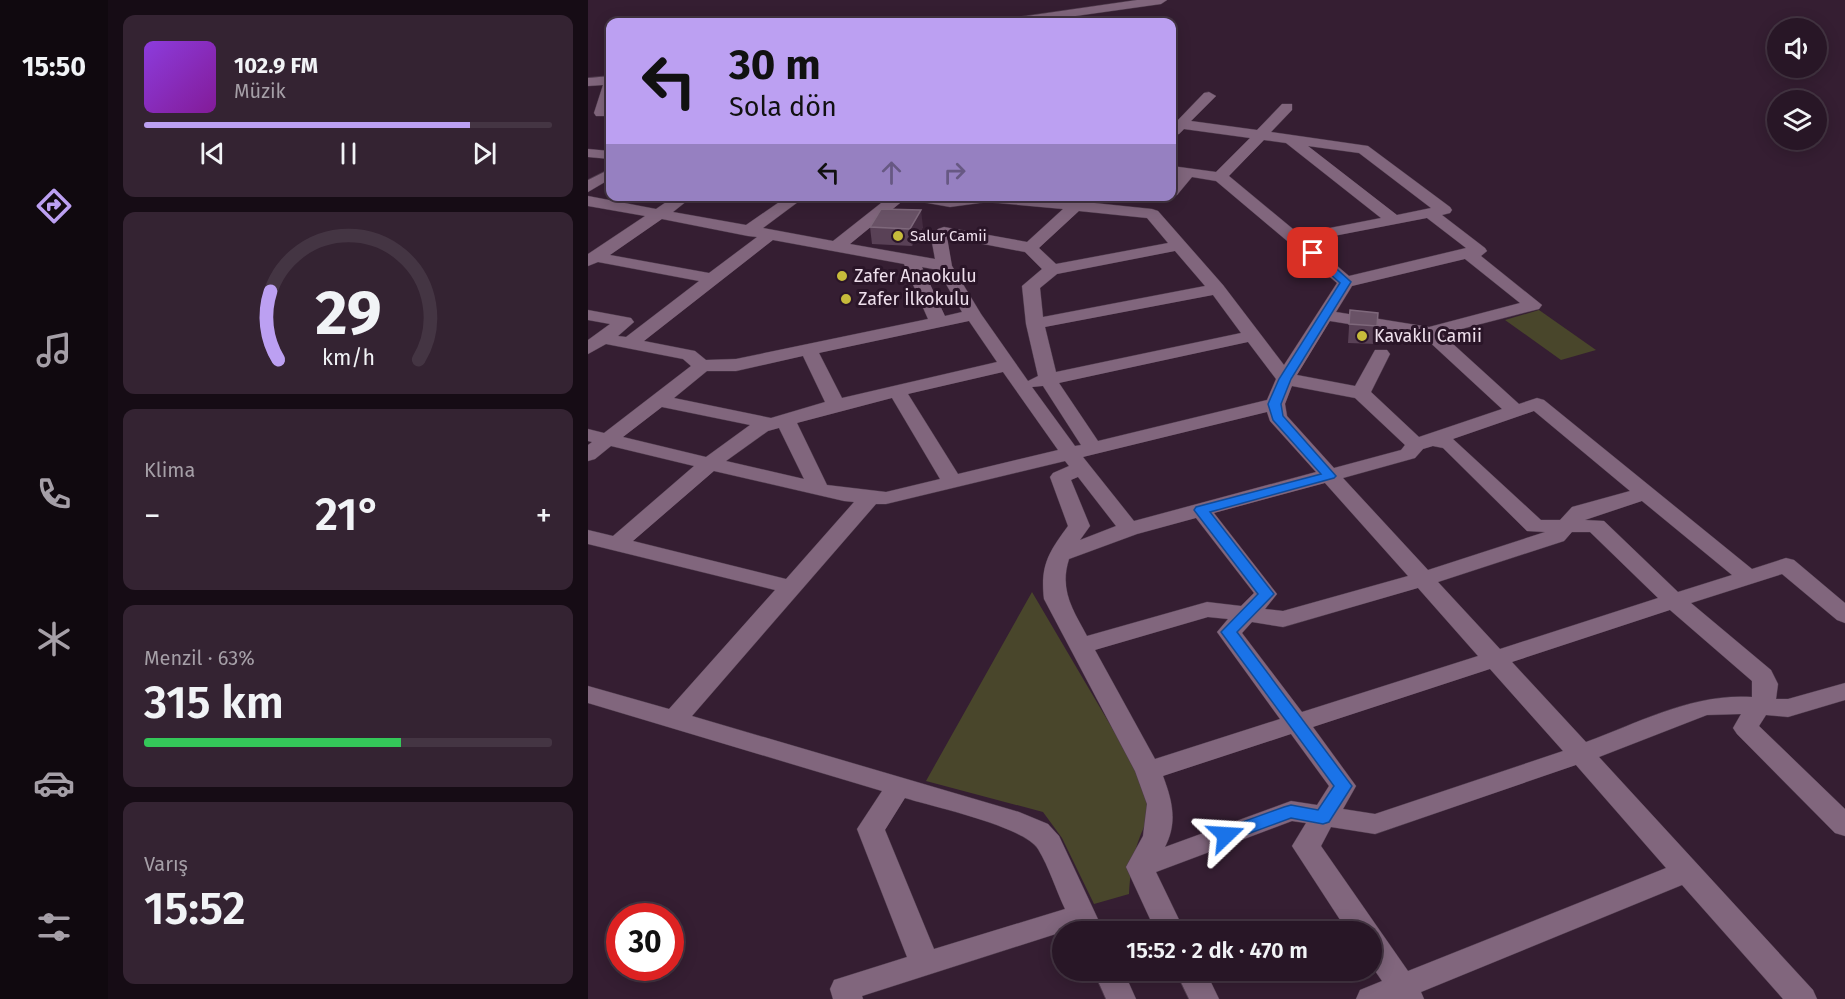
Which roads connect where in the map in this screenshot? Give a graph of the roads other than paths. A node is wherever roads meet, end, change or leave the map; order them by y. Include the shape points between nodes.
1 (1161, 0) edge
2 (1039, 18) edge
3 (588, 82) edge
4 (606, 82) edge
5 (606, 94) edge
6 (1209, 96) dead end
7 (1287, 107) dead end
8 (600, 113) edge
9 (1176, 125) edge
10 (1176, 127) edge
11 (1262, 135) junction
12 (1289, 139) junction
13 (588, 153) edge
14 (606, 155) edge
15 (1180, 171) edge
16 (606, 176) edge
17 (1220, 177) junction
18 (588, 187) edge
19 (588, 201) edge
20 (679, 201) edge
21 (792, 201) edge
22 (894, 201) edge
23 (970, 201) edge
24 (1058, 201) edge
25 (1163, 201) edge
26 (1077, 205) junction
27 (1430, 213) junction
28 (1152, 214) junction
29 (659, 215) junction
30 (1394, 220) junction
31 (748, 231) junction
32 (770, 234) junction
33 (941, 235) junction
34 (1296, 239) junction
35 (838, 245) junction
36 (1181, 245) junction
37 (1030, 248) junction
38 (1467, 253) junction
39 (592, 259) edge
40 (911, 260) junction
41 (944, 266) junction
42 (1052, 270) junction
43 (713, 279) junction
44 (1346, 282) junction
45 (1217, 289) junction
46 (588, 315) edge
47 (973, 315) junction
48 (1324, 315) junction
49 (939, 323) junction
50 (1035, 324) junction
51 (1430, 332) junction
52 (1252, 336) junction
53 (595, 344) edge
54 (629, 344) junction
55 (809, 351) junction
56 (1381, 354) dead end
57 (1008, 365) junction
58 (702, 366) junction
59 (1285, 379) junction
60 (1048, 380) junction
61 (1022, 386) junction
62 (897, 391) junction
63 (1361, 393) junction
64 (658, 400) junction
65 (1275, 404) junction
66 (836, 405) junction
67 (1515, 411) junction
68 (778, 422) junction
69 (588, 435) edge
70 (608, 439) junction
71 (1424, 442) junction
72 (588, 455) edge
73 (1081, 457) junction
74 (710, 463) junction
75 (1330, 476) junction
76 (953, 483) junction
77 (818, 488) junction
78 (1645, 492) junction
79 (870, 497) junction
80 (1201, 510) junction
81 (1568, 525) junction
82 (1129, 530) junction
83 (588, 537) edge
84 (617, 544) junction
85 (1057, 556) junction
86 (1748, 577) junction
87 (1423, 579) junction
88 (791, 587) junction
89 (1674, 601) junction
90 (1246, 614) junction
91 (1845, 615) edge
92 (1081, 646) junction
93 (1495, 659) junction
94 (1845, 691) edge
95 (588, 694) edge
96 (1758, 706) junction
97 (674, 720) junction
98 (1297, 723) junction
99 (1581, 754) junction
100 (1148, 771) junction
101 (898, 786) junction
102 (1323, 817) junction
103 (1845, 826) edge
104 (1140, 867) junction
105 (1687, 872) junction
106 (1085, 921) edge
107 (1166, 921) edge
108 (1357, 921) edge
109 (1052, 932) edge
110 (1382, 957) edge
111 (926, 964) junction
112 (1113, 981) edge
113 (1195, 981) edge
114 (1406, 993) edge
115 (848, 999) edge
116 (1121, 999) edge
117 (1204, 999) edge
118 (1371, 999) edge
119 (1802, 999) edge

1 - 2 street
3 - 4 street
5 - 8 street
6 - 9 street
7 - 11 street
10 - 11 street
11 - 12 street
11 - 17 street
12 - 27 street via 1363,148 1443,210
12 - 30 street
13 - 14 street
15 - 17 street
16 - 18 street
17 - 34 street
19 - 29 street
20 - 29 street
21 - 31 street
22 - 35 street
23 - 33 street via 972,206
24 - 26 street
25 - 28 street
26 - 28 street
26 - 37 street
27 - 30 street
27 - 38 street via 1479,251
28 - 36 street
29 - 31 street
29 - 39 street
30 - 34 street
31 - 32 street
32 - 35 street
32 - 43 street
33 - 37 street
33 - 40 street
33 - 41 street
34 - 44 street
35 - 40 street
36 - 42 street
36 - 45 street
37 - 42 street
38 - 44 street
38 - 51 street via 1533,305
39 - 43 street
40 - 41 street
40 - 49 street
41 - 47 street
42 - 50 street via 1031,286
43 - 54 street
44 - 48 street
45 - 50 street
45 - 52 street
46 - 53 street via 625,322
47 - 49 street
47 - 57 street
48 - 51 street
48 - 59 street
49 - 55 street
50 - 60 street
51 - 67 street
52 - 59 street
52 - 60 street
53 - 54 street
54 - 58 street via 689,355
55 - 58 street via 736,365
55 - 66 street
56 - 63 street
57 - 61 street
57 - 62 street
58 - 64 street
59 - 63 street
59 - 65 street
60 - 61 street
60 - 73 street
61 - 73 street
62 - 66 street
62 - 76 street
63 - 71 street
64 - 68 street
64 - 70 street
65 - 73 street
65 - 75 street via 1277,417
66 - 68 street
67 - 71 street
67 - 78 street via 1537,404
68 - 74 street via 743,438
68 - 77 street
69 - 70 street
70 - 72 street
70 - 74 street
71 - 75 street via 1408,454
71 - 81 street via 1450,444 1535,526
73 - 76 street
73 - 82 street
73 - 85 street via 1060,477 1079,526
74 - 77 street
74 - 84 street
75 - 80 street
75 - 87 street
76 - 79 street via 886,498
77 - 79 street
78 - 81 street via 1580,512
78 - 86 street
79 - 88 street
80 - 82 street
80 - 90 street via 1266,594
81 - 87 street via 1556,536
81 - 89 street via 1596,526
82 - 85 street
83 - 84 street
84 - 88 street
85 - 92 street via 1052,579 1055,599
86 - 89 street
86 - 91 street via 1786,565
87 - 90 street via 1283,619
87 - 93 street
88 - 97 street
89 - 93 street
89 - 96 street via 1762,676 1769,687
90 - 92 street via 1207,609
90 - 98 street via 1229,632
92 - 100 street
93 - 98 street
93 - 99 street
94 - 96 street via 1788,708
95 - 97 street
96 - 99 street via 1704,707
96 - 103 street via 1746,728
97 - 101 street
98 - 100 street
98 - 102 street via 1343,786
99 - 102 street via 1376,824
99 - 105 street
100 - 104 street via 1160,804 1157,836
101 - 106 street via 1038,831 1050,843
101 - 111 street via 871,829
102 - 104 street via 1291,812
102 - 108 street via 1306,846
104 - 107 street
105 - 114 street
105 - 119 street
109 - 111 street
110 - 114 street
111 - 115 street via 845,988
112 - 116 street
113 - 117 street
114 - 118 street

